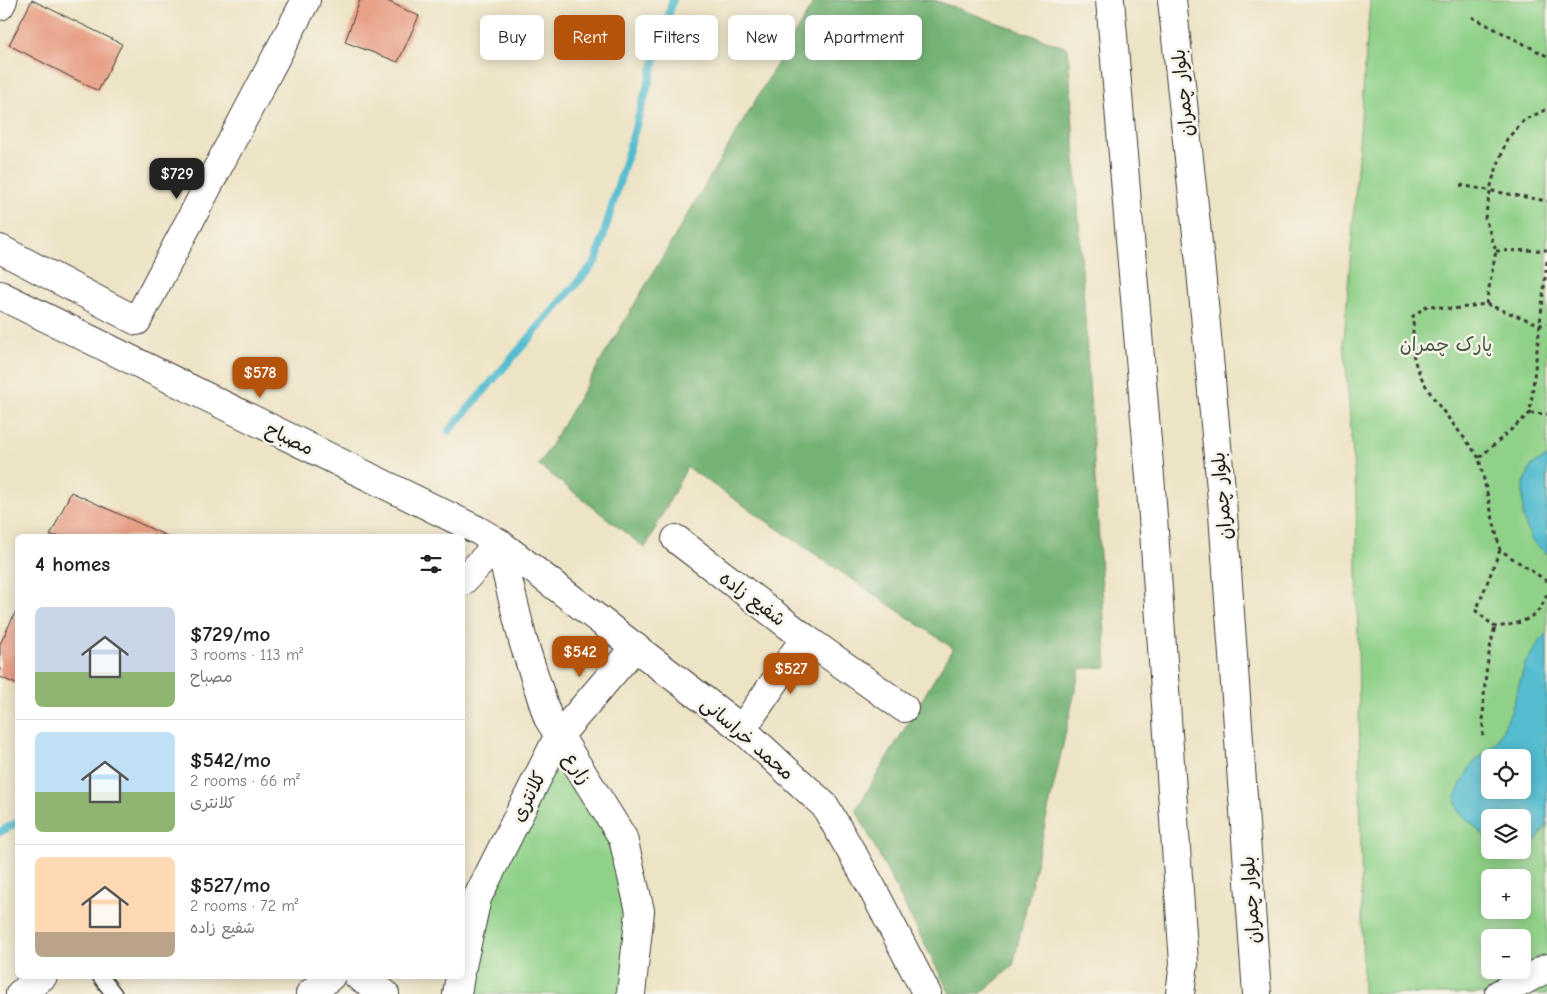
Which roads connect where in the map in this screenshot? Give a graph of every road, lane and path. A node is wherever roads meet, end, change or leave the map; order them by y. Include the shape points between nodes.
1 (3, 0) edge
2 (306, 0) edge
3 (1110, 0) edge
4 (1172, 0) edge
5 (0, 6) edge
6 (1472, 16) dead end
7 (1547, 56) edge
8 (1547, 109) edge
9 (1460, 185) dead end
10 (1490, 189) junction
11 (1547, 201) edge
12 (0, 249) edge
13 (1547, 250) edge
14 (1496, 251) junction
15 (1547, 261) edge
16 (0, 295) edge
17 (1486, 304) junction
18 (1547, 324) edge
19 (1541, 325) junction
20 (1530, 413) junction
21 (1547, 414) edge
22 (1479, 458) junction
23 (676, 539) dead end
24 (499, 543) junction
25 (1500, 550) junction
26 (465, 579) edge
27 (1547, 581) edge
28 (1547, 592) edge
29 (1495, 627) junction
30 (805, 638) junction
31 (635, 647) junction
32 (904, 708) dead end
33 (742, 728) junction
34 (1483, 736) dead end
35 (558, 737) junction
36 (465, 952) edge
37 (1184, 962) junction
38 (1547, 968) edge
39 (39, 979) edge
40 (102, 979) edge
41 (328, 979) edge
42 (362, 979) edge
43 (460, 979) edge
44 (1547, 981) edge
45 (20, 994) edge
46 (114, 994) edge
47 (310, 994) edge
48 (385, 994) edge
49 (457, 994) edge
50 (631, 994) edge
51 (927, 994) edge
52 (1161, 994) edge
53 (1180, 994) edge
54 (1257, 994) edge
55 (1499, 994) edge
56 (1541, 994) edge

1 - 5 street
2 - 12 street via 137,321
3 - 37 street via 1151,489
4 - 54 street, بلوار چمران via 1222,500
6 - 7 path
8 - 10 path via 1524,120 1507,139
9 - 10 path
10 - 11 path
10 - 14 path via 1485,218
13 - 14 path
14 - 17 path
15 - 19 path
16 - 24 street, مصباح
17 - 19 path
17 - 22 path via 1454,309 1428,305 1413,316 1414,360 1429,391
18 - 19 path
19 - 20 path
20 - 21 path
20 - 22 path
22 - 25 path
23 - 30 street, شفیع زاده
24 - 26 street
24 - 31 street, محمد خراسانی
24 - 35 street, زارع via 523,641 548,718
25 - 27 path
25 - 29 path via 1476,611
28 - 29 path via 1544,606 1521,624
29 - 34 path via 1486,660
30 - 32 street, شفیع زاده
30 - 33 street
31 - 33 street, محمد خراسانی
31 - 35 street, کلانتری
33 - 51 street, محمد خراسانی via 825,806
35 - 36 street, کلانتری via 477,898
35 - 50 street, زارع via 623,838 640,911
37 - 52 street
37 - 53 street
38 - 55 street
39 - 45 street
40 - 46 lane
41 - 47 street
42 - 48 street
43 - 49 street
44 - 56 street

